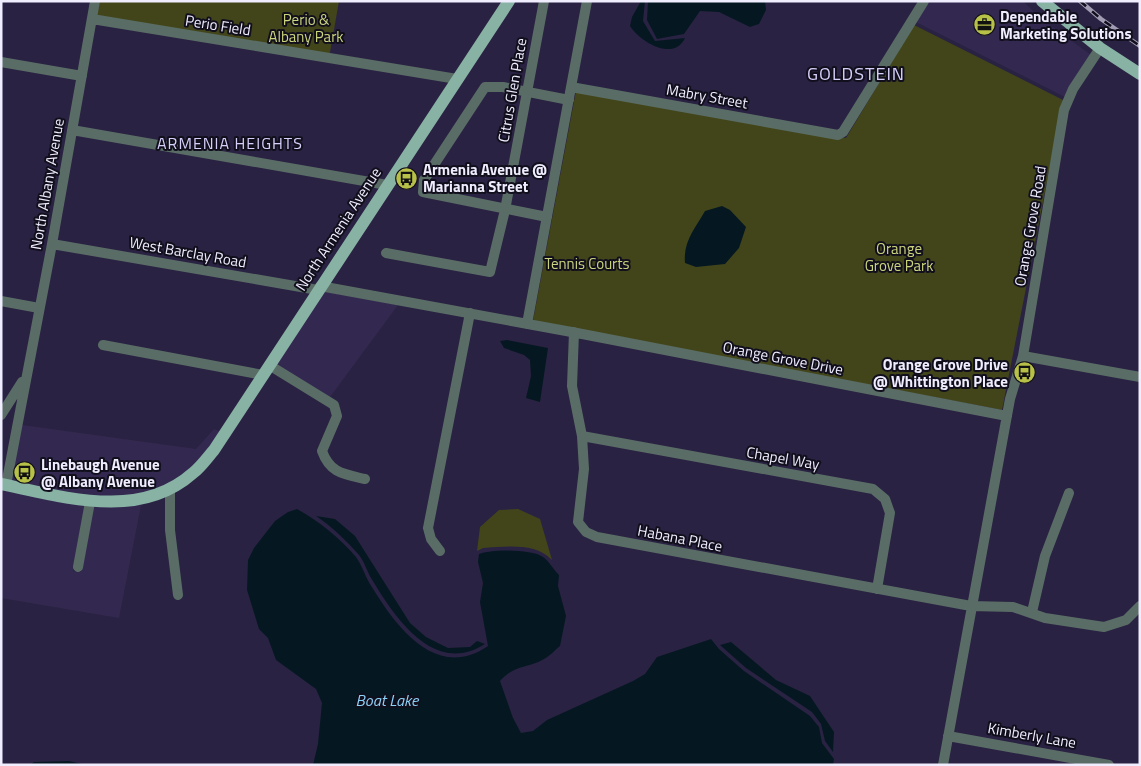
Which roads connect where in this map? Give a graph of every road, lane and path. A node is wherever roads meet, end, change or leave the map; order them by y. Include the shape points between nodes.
1 (95, 1) edge
2 (509, 1) edge
3 (544, 1) edge
4 (587, 1) edge
5 (924, 1) edge
6 (1042, 1) edge
7 (92, 19) junction
8 (1100, 48) junction
9 (1, 62) edge
10 (1140, 74) edge
11 (82, 76) junction
12 (457, 79) junction
13 (572, 87) junction
14 (528, 93) junction
15 (569, 100) junction
16 (72, 130) junction
17 (387, 184) junction
18 (505, 210) junction
19 (547, 218) junction
20 (52, 244) junction
21 (386, 253) dead end
22 (319, 288) junction
23 (1, 301) edge
24 (39, 308) junction
25 (470, 313) junction
26 (527, 324) junction
27 (574, 332) junction
28 (103, 346) dead end
29 (1023, 356) junction
30 (266, 370) junction
31 (27, 372) junction
32 (1140, 377) edge
33 (1, 414) edge
34 (1007, 416) junction
35 (19, 418) junction
36 (582, 436) junction
37 (365, 479) dead end
38 (4, 485) edge
39 (170, 489) junction
40 (1069, 493) dead end
41 (90, 502) junction
42 (440, 551) dead end
43 (78, 567) dead end
44 (877, 589) junction
45 (178, 596) dead end
46 (971, 606) junction
47 (1140, 606) edge
48 (1032, 612) junction
49 (948, 736) junction
50 (943, 765) edge
51 (1110, 765) edge

1 - 7 street, North Albany Avenue
2 - 12 main road, North Armenia Avenue
3 - 14 street, Citrus Glen Place
4 - 13 street
5 - 13 street, Mabry Street via 838,135
6 - 8 main road
7 - 11 street, North Albany Avenue
7 - 12 street, Perio Field
8 - 10 main road
8 - 29 street, Orange Grove Road via 1073,89 1064,110
9 - 11 street
11 - 16 street, North Albany Avenue
12 - 17 main road, North Armenia Avenue
13 - 15 street
14 - 15 street
14 - 18 street, Citrus Glen Place
14 - 18 street via 485,87 424,180 423,192 490,204
15 - 19 street
16 - 17 street
16 - 20 street, North Albany Avenue
17 - 22 main road, North Armenia Avenue
18 - 19 street
18 - 21 street, Citrus Glen Place via 490,272
19 - 26 street
20 - 22 street, West Barclay Road
20 - 24 street, North Albany Avenue
22 - 25 street, West Barclay Road
22 - 30 main road, North Armenia Avenue
23 - 24 street
24 - 31 street, North Albany Avenue
25 - 26 street, West Barclay Road
25 - 42 street via 428,528 430,539
26 - 27 street, Orange Grove Drive
27 - 34 street, Orange Grove Drive
27 - 36 street, Habana Place via 572,386
28 - 30 street
29 - 32 street
29 - 34 street, Orange Grove Road
30 - 37 street via 334,405 337,416 322,451 327,464 340,473
30 - 39 main road, North Armenia Avenue via 214,450 194,473
31 - 33 street, North Albany Avenue
31 - 35 street, North Albany Avenue
33 - 35 street
34 - 46 street
35 - 38 street, North Albany Avenue
36 - 44 street, Habana Place via 584,469 578,522 586,532 597,537
36 - 44 street, Chapel Way via 874,489 885,499 890,513
38 - 41 main road, North Armenia Avenue
39 - 41 main road, North Armenia Avenue via 146,499
39 - 45 street via 170,530
40 - 48 street via 1045,556
41 - 43 street
44 - 46 street, Habana Place
46 - 48 street, Habana Place via 1013,607
46 - 49 street
47 - 48 street, Habana Place via 1126,620 1104,627 1045,618
49 - 50 street
49 - 51 street, Kimberly Lane

